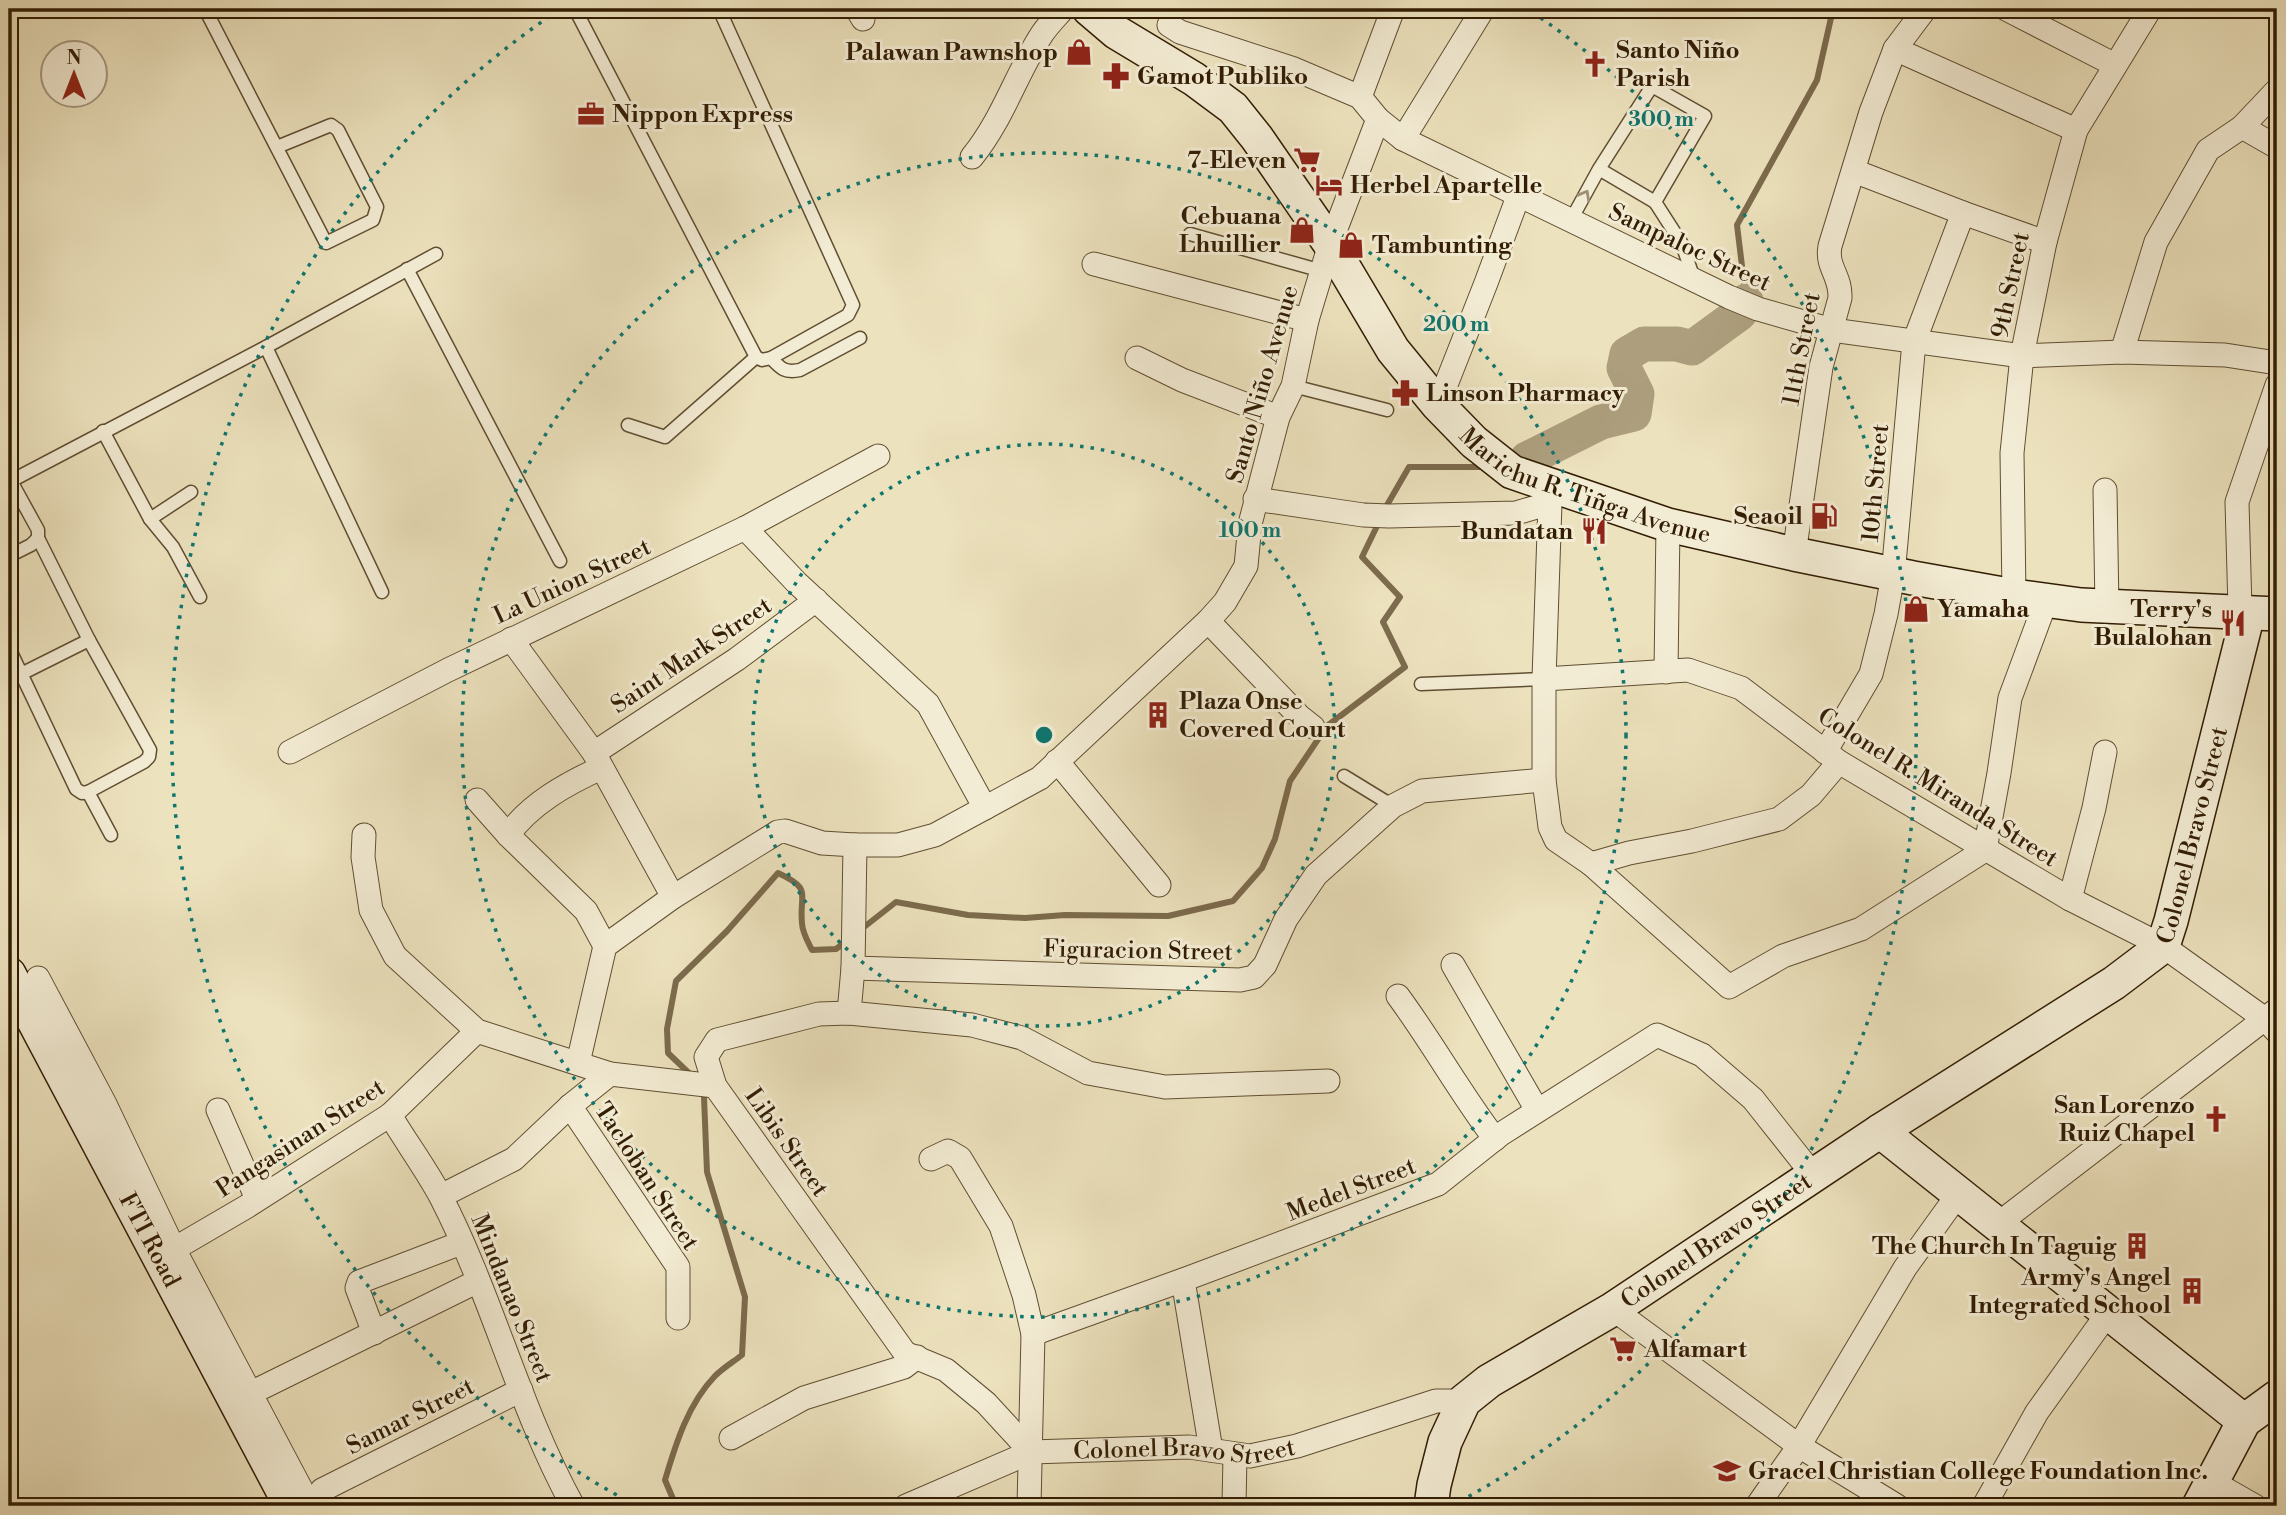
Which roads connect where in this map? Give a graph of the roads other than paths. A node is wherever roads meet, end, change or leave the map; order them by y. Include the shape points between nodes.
1 (205, 9) edge
2 (575, 9) edge
3 (719, 9) edge
4 (1063, 9) edge
5 (1089, 9) edge
6 (1393, 9) edge
7 (1483, 9) edge
8 (1925, 9) edge
9 (2006, 9) edge
10 (2150, 9) edge
11 (1174, 17) edge
12 (1895, 49) junction
13 (1152, 54) junction
14 (2115, 65) junction
15 (2277, 90) edge
16 (1360, 97) junction
17 (1378, 119) junction
18 (2242, 127) junction
19 (2076, 130) junction
20 (1403, 139) junction
21 (277, 147) junction
22 (2277, 147) edge
23 (972, 157) dead end
24 (1599, 169) junction
25 (1854, 172) junction
26 (1518, 194) junction
27 (1655, 202) junction
28 (1963, 213) junction
29 (1571, 220) junction
30 (1190, 234) dead end
31 (2045, 242) junction
32 (436, 254) dead end
33 (1326, 257) junction
34 (1094, 264) dead end
35 (407, 269) junction
36 (1694, 280) junction
37 (1307, 320) junction
38 (1832, 330) junction
39 (860, 338) dead end
40 (1914, 342) junction
41 (266, 347) junction
42 (2122, 352) junction
43 (2022, 356) junction
44 (756, 357) junction
45 (771, 358) junction
46 (1137, 358) dead end
47 (2277, 363) edge
48 (2277, 385) edge
49 (1293, 386) junction
50 (1438, 405) junction
51 (1387, 411) dead end
52 (1278, 417) junction
53 (628, 425) dead end
54 (103, 431) junction
55 (877, 456) dead end
56 (10, 481) edge
57 (2105, 490) dead end
58 (191, 492) dead end
59 (1552, 494) junction
60 (1255, 499) junction
61 (150, 519) junction
62 (1668, 525) junction
63 (745, 528) junction
64 (38, 538) junction
65 (1794, 554) junction
66 (9, 556) edge
67 (560, 561) dead end
68 (1893, 575) junction
69 (382, 592) dead end
70 (2014, 596) junction
71 (200, 597) dead end
72 (816, 600) junction
73 (2046, 601) junction
74 (2107, 608) junction
75 (2255, 612) edge
76 (1208, 621) junction
77 (511, 639) junction
78 (89, 640) junction
79 (9, 649) edge
80 (1666, 672) junction
81 (21, 674) junction
82 (1544, 680) junction
83 (1421, 684) dead end
84 (1313, 727) dead end
85 (289, 752) dead end
86 (2105, 752) dead end
87 (1832, 757) junction
88 (597, 760) junction
89 (1057, 761) junction
90 (1344, 776) dead end
91 (1544, 780) junction
92 (88, 792) junction
93 (477, 800) dead end
94 (1394, 806) junction
95 (985, 808) junction
96 (111, 835) dead end
97 (364, 835) dead end
98 (508, 835) junction
99 (855, 845) junction
100 (1985, 850) junction
101 (1591, 864) junction
102 (1159, 885) dead end
103 (673, 897) junction
104 (2070, 899) junction
105 (604, 946) junction
106 (853, 946) junction
107 (2163, 946) junction
108 (1453, 965) dead end
109 (23, 976) edge
110 (1398, 996) dead end
111 (849, 1013) junction
112 (2273, 1020) edge
113 (477, 1031) junction
114 (578, 1063) junction
115 (610, 1074) junction
116 (1328, 1081) dead end
117 (715, 1086) junction
118 (570, 1106) junction
119 (218, 1110) dead end
120 (1537, 1110) junction
121 (390, 1115) junction
122 (1880, 1130) junction
123 (1495, 1139) junction
124 (931, 1158) dead end
125 (1814, 1176) junction
126 (1959, 1193) junction
127 (441, 1196) junction
128 (257, 1199) junction
129 (1998, 1224) junction
130 (461, 1243) junction
131 (174, 1249) junction
132 (1184, 1280) junction
133 (478, 1281) junction
134 (1613, 1309) junction
135 (2108, 1313) junction
136 (678, 1318) dead end
137 (374, 1333) junction
138 (1033, 1334) junction
139 (917, 1357) junction
140 (522, 1390) junction
141 (251, 1393) junction
142 (2277, 1397) edge
143 (1464, 1401) junction
144 (2244, 1421) junction
145 (732, 1438) dead end
146 (1799, 1446) junction
147 (1211, 1450) junction
148 (1031, 1452) junction
149 (1235, 1455) junction
150 (2205, 1494) edge
151 (316, 1498) edge
152 (291, 1506) edge
153 (573, 1506) edge
154 (906, 1506) edge
155 (1029, 1506) edge
156 (1234, 1506) edge
157 (1431, 1506) edge
158 (1757, 1506) edge
159 (1897, 1506) edge
160 (1984, 1506) edge
161 (2255, 1506) edge

1 - 21 lane
2 - 44 lane
3 - 45 lane via 853,305 848,315
4 - 23 street via 1042,34 993,128
5 - 13 main road, Marichu R. Tiñga Avenue
6 - 16 street
7 - 20 street
8 - 12 street, 11th Street
9 - 14 street
10 - 14 street, 9th Street
11 - 13 street
11 - 16 street, Sampaloc Street via 1180,32 1294,69
12 - 19 street
12 - 25 street, 11th Street
13 - 33 main road, Marichu R. Tiñga Avenue via 1233,108 1257,138
14 - 19 street, 9th Street
15 - 18 street
16 - 17 street, Sampaloc Street
17 - 20 street, Sampaloc Street
17 - 33 street, Santo Niño Avenue
18 - 22 street
18 - 42 street via 2208,150 2156,242
19 - 31 street, 9th Street
20 - 26 street, Sampaloc Street
21 - 21 lane via 331,125 338,130 377,208 373,220 326,243
24 - 27 lane
24 - 27 lane via 1652,86 1705,116
29 -> 24 lane
25 - 28 street
25 - 38 street, 11th Street via 1828,257 1840,287
26 - 29 street, Sampaloc Street
26 - 50 street
27 - 36 lane via 1682,244
28 - 31 street
28 - 40 street, 10th Street
29 - 36 street, Sampaloc Street
30 - 33 lane
31 - 43 street, 9th Street
32 - 35 lane
33 - 37 street, Santo Niño Avenue
33 - 50 main road, Marichu R. Tiñga Avenue
34 - 37 street
35 - 41 lane
35 - 67 lane
36 - 38 street, Sampaloc Street via 1758,309
37 - 49 street, Santo Niño Avenue
38 - 40 street, Sampaloc Street
38 - 65 street, 11th Street via 1821,367
39 - 45 lane via 800,370 781,370
40 - 43 street, Sampaloc Street
40 - 68 street, 10th Street
41 - 54 lane
41 - 69 lane
42 - 43 street, Sampaloc Street
42 - 47 street, Sampaloc Street via 2225,355
43 - 70 street, 9th Street via 2012,453
44 - 45 lane
44 - 53 lane via 665,437
46 - 52 street
48 - 75 street via 2237,502
49 - 51 lane
49 - 52 street, Santo Niño Avenue
50 - 59 main road, Marichu R. Tiñga Avenue via 1512,472
52 - 60 street, Santo Niño Avenue
54 - 56 lane
54 - 61 lane
55 - 63 street, La Union Street
56 - 64 lane
57 - 74 street
58 - 61 lane
59 - 60 street via 1516,513 1389,516
59 - 62 main road, Marichu R. Tiñga Avenue
59 - 82 street
60 - 76 street, Santo Niño Avenue via 1247,566
61 - 71 lane via 173,547
62 - 65 main road, Marichu R. Tiñga Avenue
62 - 80 street
63 - 72 street
63 - 77 street, La Union Street
64 - 66 lane
64 - 78 lane
65 - 68 main road, Marichu R. Tiñga Avenue
68 - 70 main road, Marichu R. Tiñga Avenue
68 - 87 street, 10th Street via 1871,674
70 - 73 main road, Marichu R. Tiñga Avenue
72 - 88 street, Saint Mark Street
72 - 95 street via 928,704
73 - 74 main road, Marichu R. Tiñga Avenue
73 - 100 street via 2010,698
74 - 75 main road, Marichu R. Tiñga Avenue
75 - 107 main road, Colonel Bravo Street
76 - 84 street
76 - 89 street, Santo Niño Avenue
77 - 85 street, La Union Street
77 - 88 street
78 - 81 lane
78 - 92 lane via 150,750 144,761
79 - 81 lane
80 - 82 street, Colonel R. Miranda Street
80 - 87 street, Colonel R. Miranda Street via 1688,670 1741,688
81 - 92 lane via 76,789
82 - 83 lane
82 - 91 street
86 - 104 street
87 - 100 street, Colonel R. Miranda Street
87 - 101 street, 10th Street via 1811,795 1779,819
88 - 98 street, Saint Mark Street via 527,812
88 - 103 street
89 - 95 street, Santo Niño Avenue via 1040,778
89 - 102 street
90 - 94 lane
91 - 94 street, Figuracion Street via 1422,791
91 - 101 street via 1556,840
92 - 96 lane
93 - 98 street
94 - 106 street, Figuracion Street via 1316,875 1254,977 1240,980
95 - 99 street, Santo Niño Avenue via 935,835 898,845
97 - 113 street, Libis Street via 371,910 394,956
98 - 105 street via 586,911
99 - 103 street, Santo Niño Avenue via 822,843 778,832
99 - 106 street
100 - 101 street via 1861,929 1783,956 1729,987
100 - 104 street, Colonel R. Miranda Street
103 - 105 street, Santo Niño Avenue
104 - 107 street, Colonel R. Miranda Street
105 - 114 street
106 - 111 street
107 - 112 street, Colonel R. Miranda Street
107 - 122 main road, Colonel Bravo Street via 2114,983
108 - 120 street
109 - 131 street via 105,1104
109 - 152 main road, FTI Road
110 - 123 street
111 - 116 street via 972,1025 1022,1038 1087,1073 1165,1087
111 - 117 street via 819,1014 717,1040 706,1056
112 - 129 street
113 - 114 street, Libis Street
113 - 121 street, Pangasinan Street
114 - 115 street, Libis Street
115 - 117 street, Libis Street
115 - 118 street
117 - 139 street, Libis Street via 905,1353
118 - 127 street via 514,1160
118 - 136 street, Tacloban Street via 678,1267
119 - 128 street
120 - 123 street, Medel Street
120 - 125 street, Medel Street via 1657,1035 1703,1055 1753,1099
121 - 127 street, Mindanao Street
121 - 128 street, Pangasinan Street
122 - 125 main road, Colonel Bravo Street
122 - 126 main road
123 - 132 street, Medel Street via 1438,1184
124 - 138 street via 948,1151 960,1158 1001,1226
125 - 134 main road, Colonel Bravo Street
126 - 129 main road
126 - 146 street via 1905,1268
127 - 130 street, Mindanao Street
128 - 131 street, Pangasinan Street
129 - 135 main road
130 - 133 street, Mindanao Street
130 - 137 street via 359,1282 357,1288
131 - 141 street
132 - 138 street, Medel Street
132 - 147 street
133 - 137 street
133 - 140 street, Mindanao Street
134 - 143 main road, Colonel Bravo Street via 1489,1381
134 - 146 street
135 - 144 main road
135 - 160 street via 2037,1412
137 - 141 street
138 - 148 street
139 - 145 street via 904,1367 804,1398
139 - 148 street, Libis Street via 946,1370 986,1403
140 - 151 street, Samar Street
140 - 153 street, Mindanao Street via 551,1467
141 - 151 street
142 - 144 main road
143 - 149 street, Colonel Bravo Street via 1436,1401 1297,1446
143 - 157 main road via 1445,1442
144 - 150 main road
146 - 158 street
146 - 159 street
147 - 148 street, Colonel Bravo Street
147 - 149 street, Colonel Bravo Street
148 - 154 street, Colonel Bravo Street
148 - 155 street
149 - 156 street
150 - 161 street

